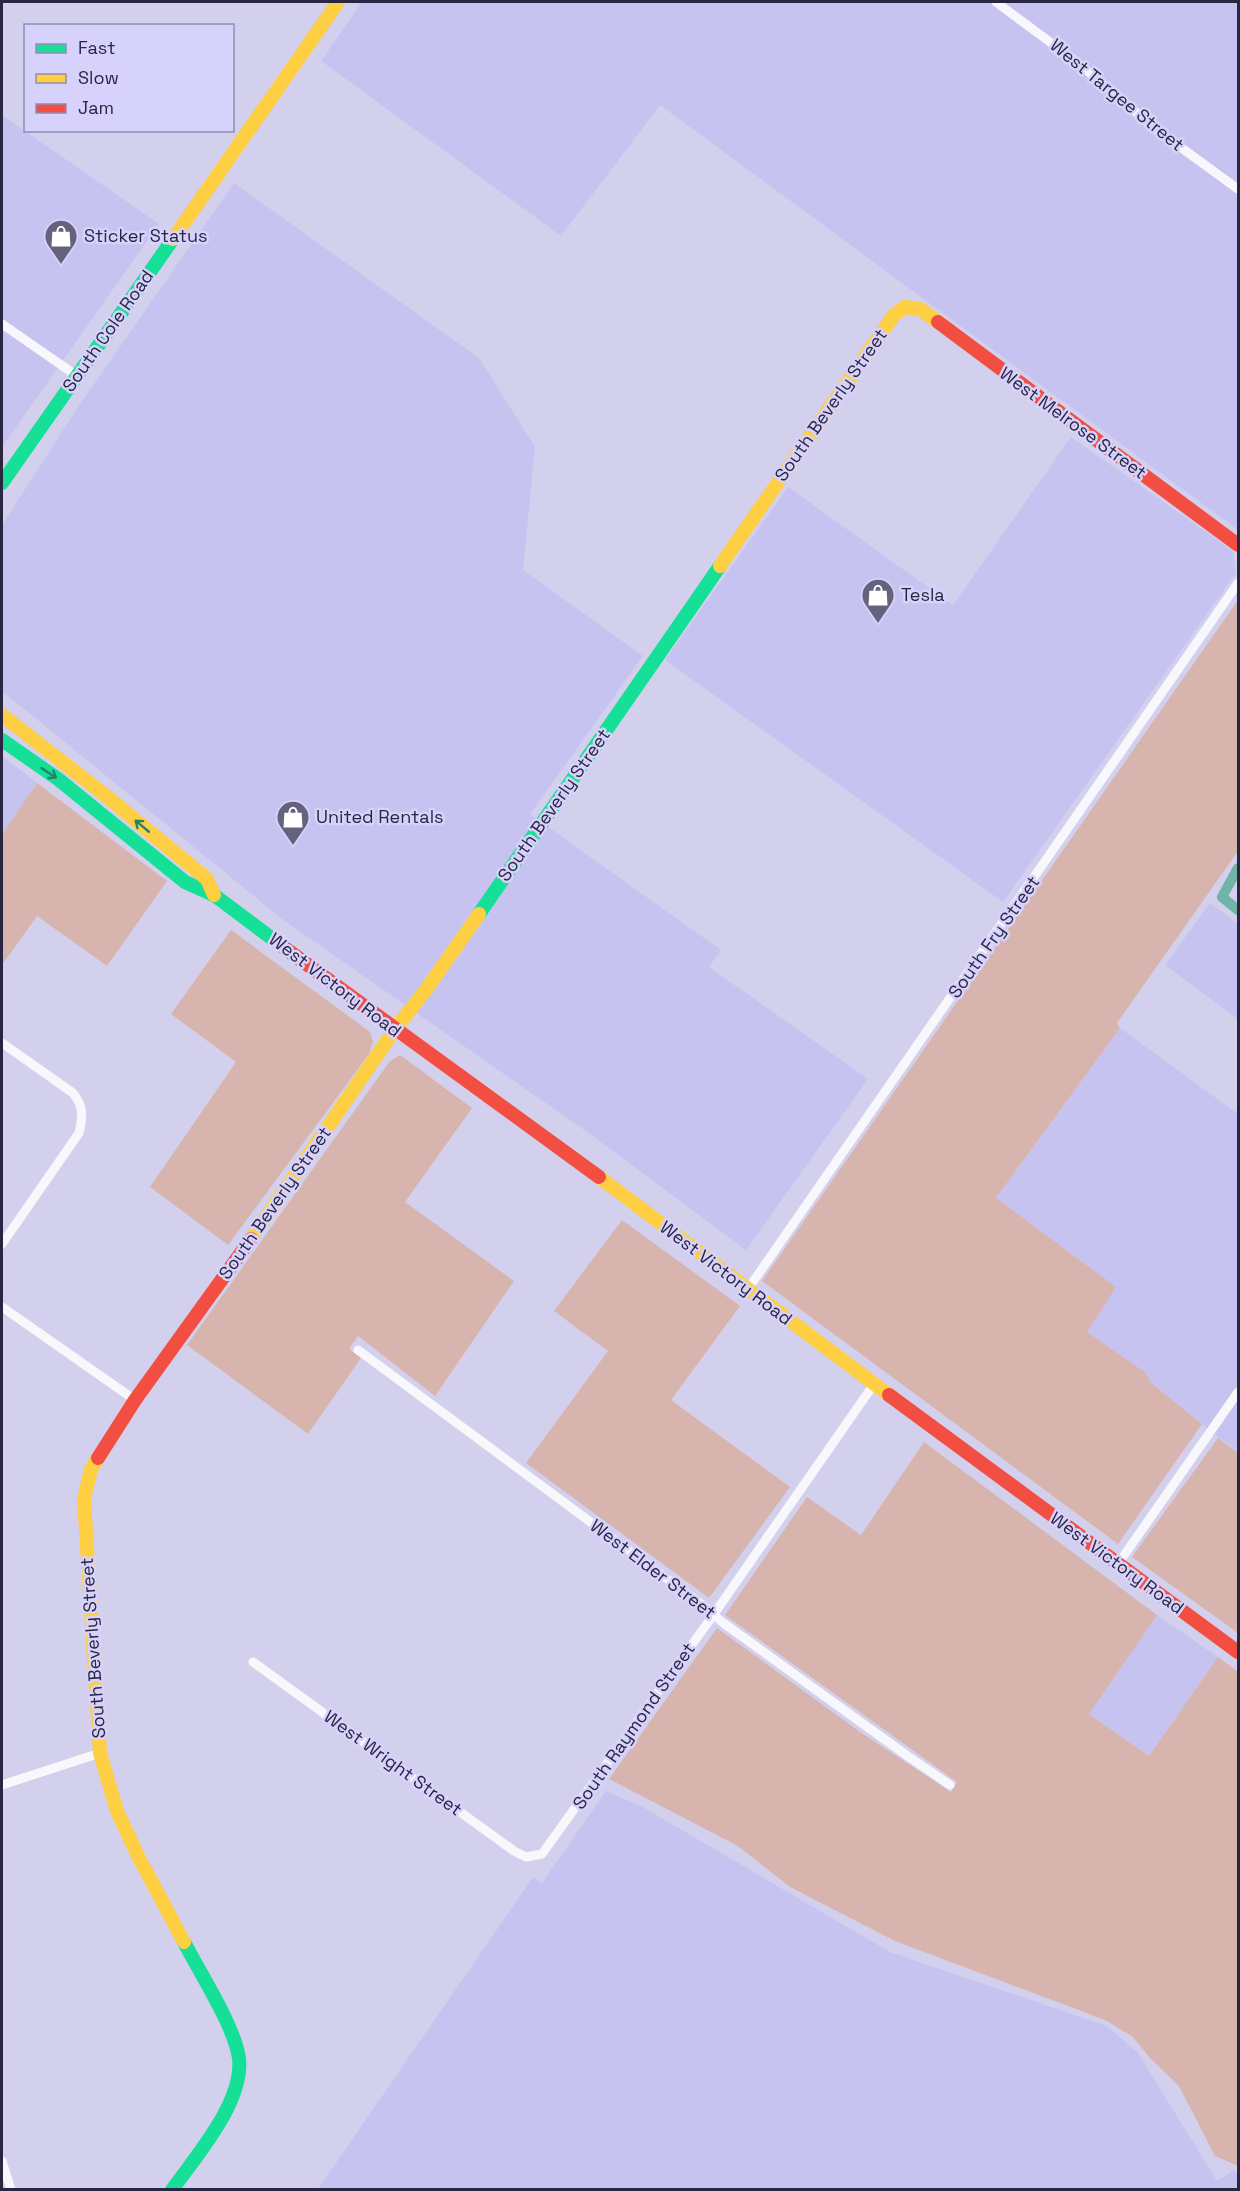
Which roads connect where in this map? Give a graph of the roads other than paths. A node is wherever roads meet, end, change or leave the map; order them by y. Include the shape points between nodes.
1 (338, 2) edge
2 (996, 2) edge
3 (1239, 189) edge
4 (905, 306) joint
5 (2, 324) edge
6 (77, 376) junction
7 (2, 483) edge
8 (1239, 545) edge
9 (1239, 583) edge
10 (2, 715) edge
11 (2, 740) edge
12 (125, 833) junction
13 (179, 856) junction
14 (214, 895) junction
15 (395, 1029) junction
16 (2, 1043) edge
17 (2, 1244) edge
18 (748, 1289) junction
19 (2, 1307) edge
20 (358, 1350) dead end
21 (874, 1384) junction
22 (1239, 1392) edge
23 (135, 1400) junction
24 (1118, 1564) junction
25 (714, 1614) junction
26 (1239, 1652) edge
27 (254, 1662) dead end
28 (100, 1753) junction
29 (2, 1785) edge
30 (950, 1785) dead end
31 (535, 1857) joint
32 (2, 2161) edge
33 (11, 2190) edge
34 (172, 2190) edge

1 - 6 street, South Cole Road
2 - 3 street, West Targee Street via 1077,62 1157,130
4 - 8 street, West Melrose Street via 920,309
4 - 15 street, South Beverly Street via 886,325
5 - 6 street
6 - 7 street, South Cole Road
9 - 18 street, South Fry Street
13 -> 10 street, West Victory Road
11 -> 12 street, West Victory Road
12 - 13 street, West Victory Road via 170,860
12 - 14 street, West Victory Road via 184,882
13 - 14 street, West Victory Road via 207,879
14 - 15 street, West Victory Road
15 - 18 street, West Victory Road
15 - 23 street, South Beverly Street
16 - 17 street via 73,1093 84,1116 79,1133
18 - 21 street, West Victory Road
19 - 23 street
20 - 25 street, West Elder Street
21 - 24 street, West Victory Road
21 - 25 street, South Raymond Street
22 - 24 street
23 - 28 street, South Beverly Street via 91,1469 84,1499
24 - 26 street, West Victory Road
25 - 30 street, West Elder Street
25 - 31 street, South Raymond Street via 546,1851
27 - 31 street, West Wright Street via 514,1851
28 - 29 street
28 - 34 street, South Beverly Street via 117,1811 237,2049 239,2068 227,2109
32 - 33 street

